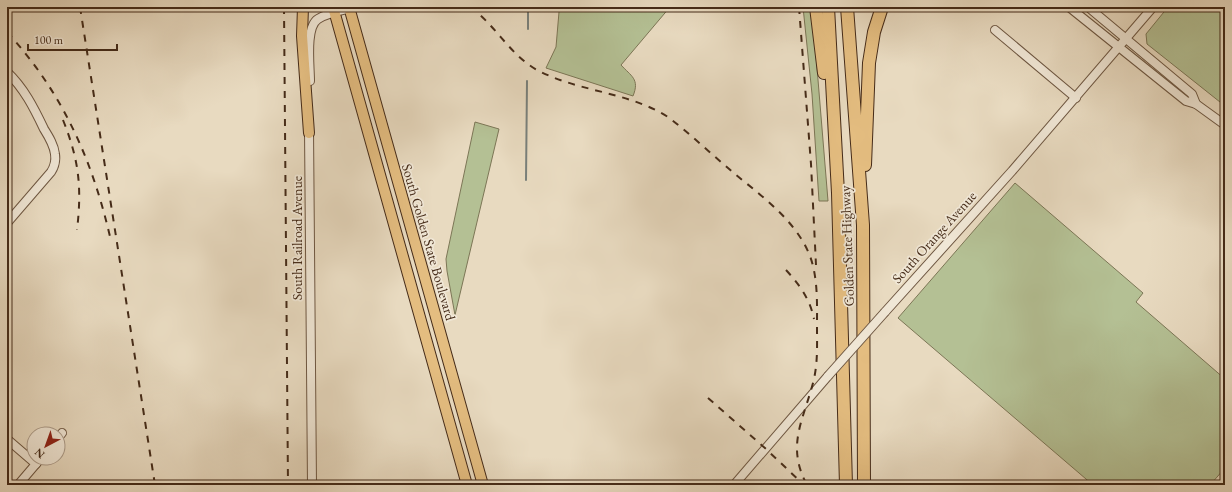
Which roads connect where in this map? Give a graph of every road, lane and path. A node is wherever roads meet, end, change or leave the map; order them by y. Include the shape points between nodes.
1 (304, 7) edge
2 (816, 7) edge
3 (828, 7) edge
4 (847, 7) edge
5 (882, 7) edge
6 (1069, 7) edge
7 (1088, 7) edge
8 (1154, 7) edge
9 (344, 9) edge
10 (995, 30) dead end
11 (1126, 39) junction
12 (1118, 48) junction
13 (7, 72) edge
14 (1076, 98) junction
15 (1196, 104) junction
16 (1225, 124) edge
17 (309, 133) junction
18 (838, 193) junction
19 (7, 224) edge
20 (863, 224) junction
21 (7, 439) edge
22 (26, 452) edge
23 (35, 466) edge
24 (18, 485) edge
25 (312, 485) edge
26 (467, 485) edge
27 (483, 485) edge
28 (734, 485) edge
29 (846, 485) edge
30 (864, 485) edge

1 - 17 main road via 302,36
2 - 18 highway
3 - 18 highway, Golden State Highway
4 - 20 highway, Golden State Highway
5 - 20 highway via 874,32 869,63
6 - 12 street
7 - 11 street
8 - 11 street, South Orange Avenue
9 - 17 street, South Railroad Avenue via 318,19 310,30
9 - 26 main road, South Golden State Boulevard
9 - 27 main road, South Golden State Boulevard
10 - 14 street
11 - 12 street, South Orange Avenue
11 - 15 street via 1192,94
12 - 14 street, South Orange Avenue
12 - 15 street via 1186,101
13 - 19 street via 31,102 55,153 51,172
14 - 28 street, South Orange Avenue, bridge via 884,312
15 - 16 street
17 - 25 street, South Railroad Avenue
18 - 29 highway, Golden State Highway
20 - 30 highway, Golden State Highway
21 - 22 street
23 - 24 street

